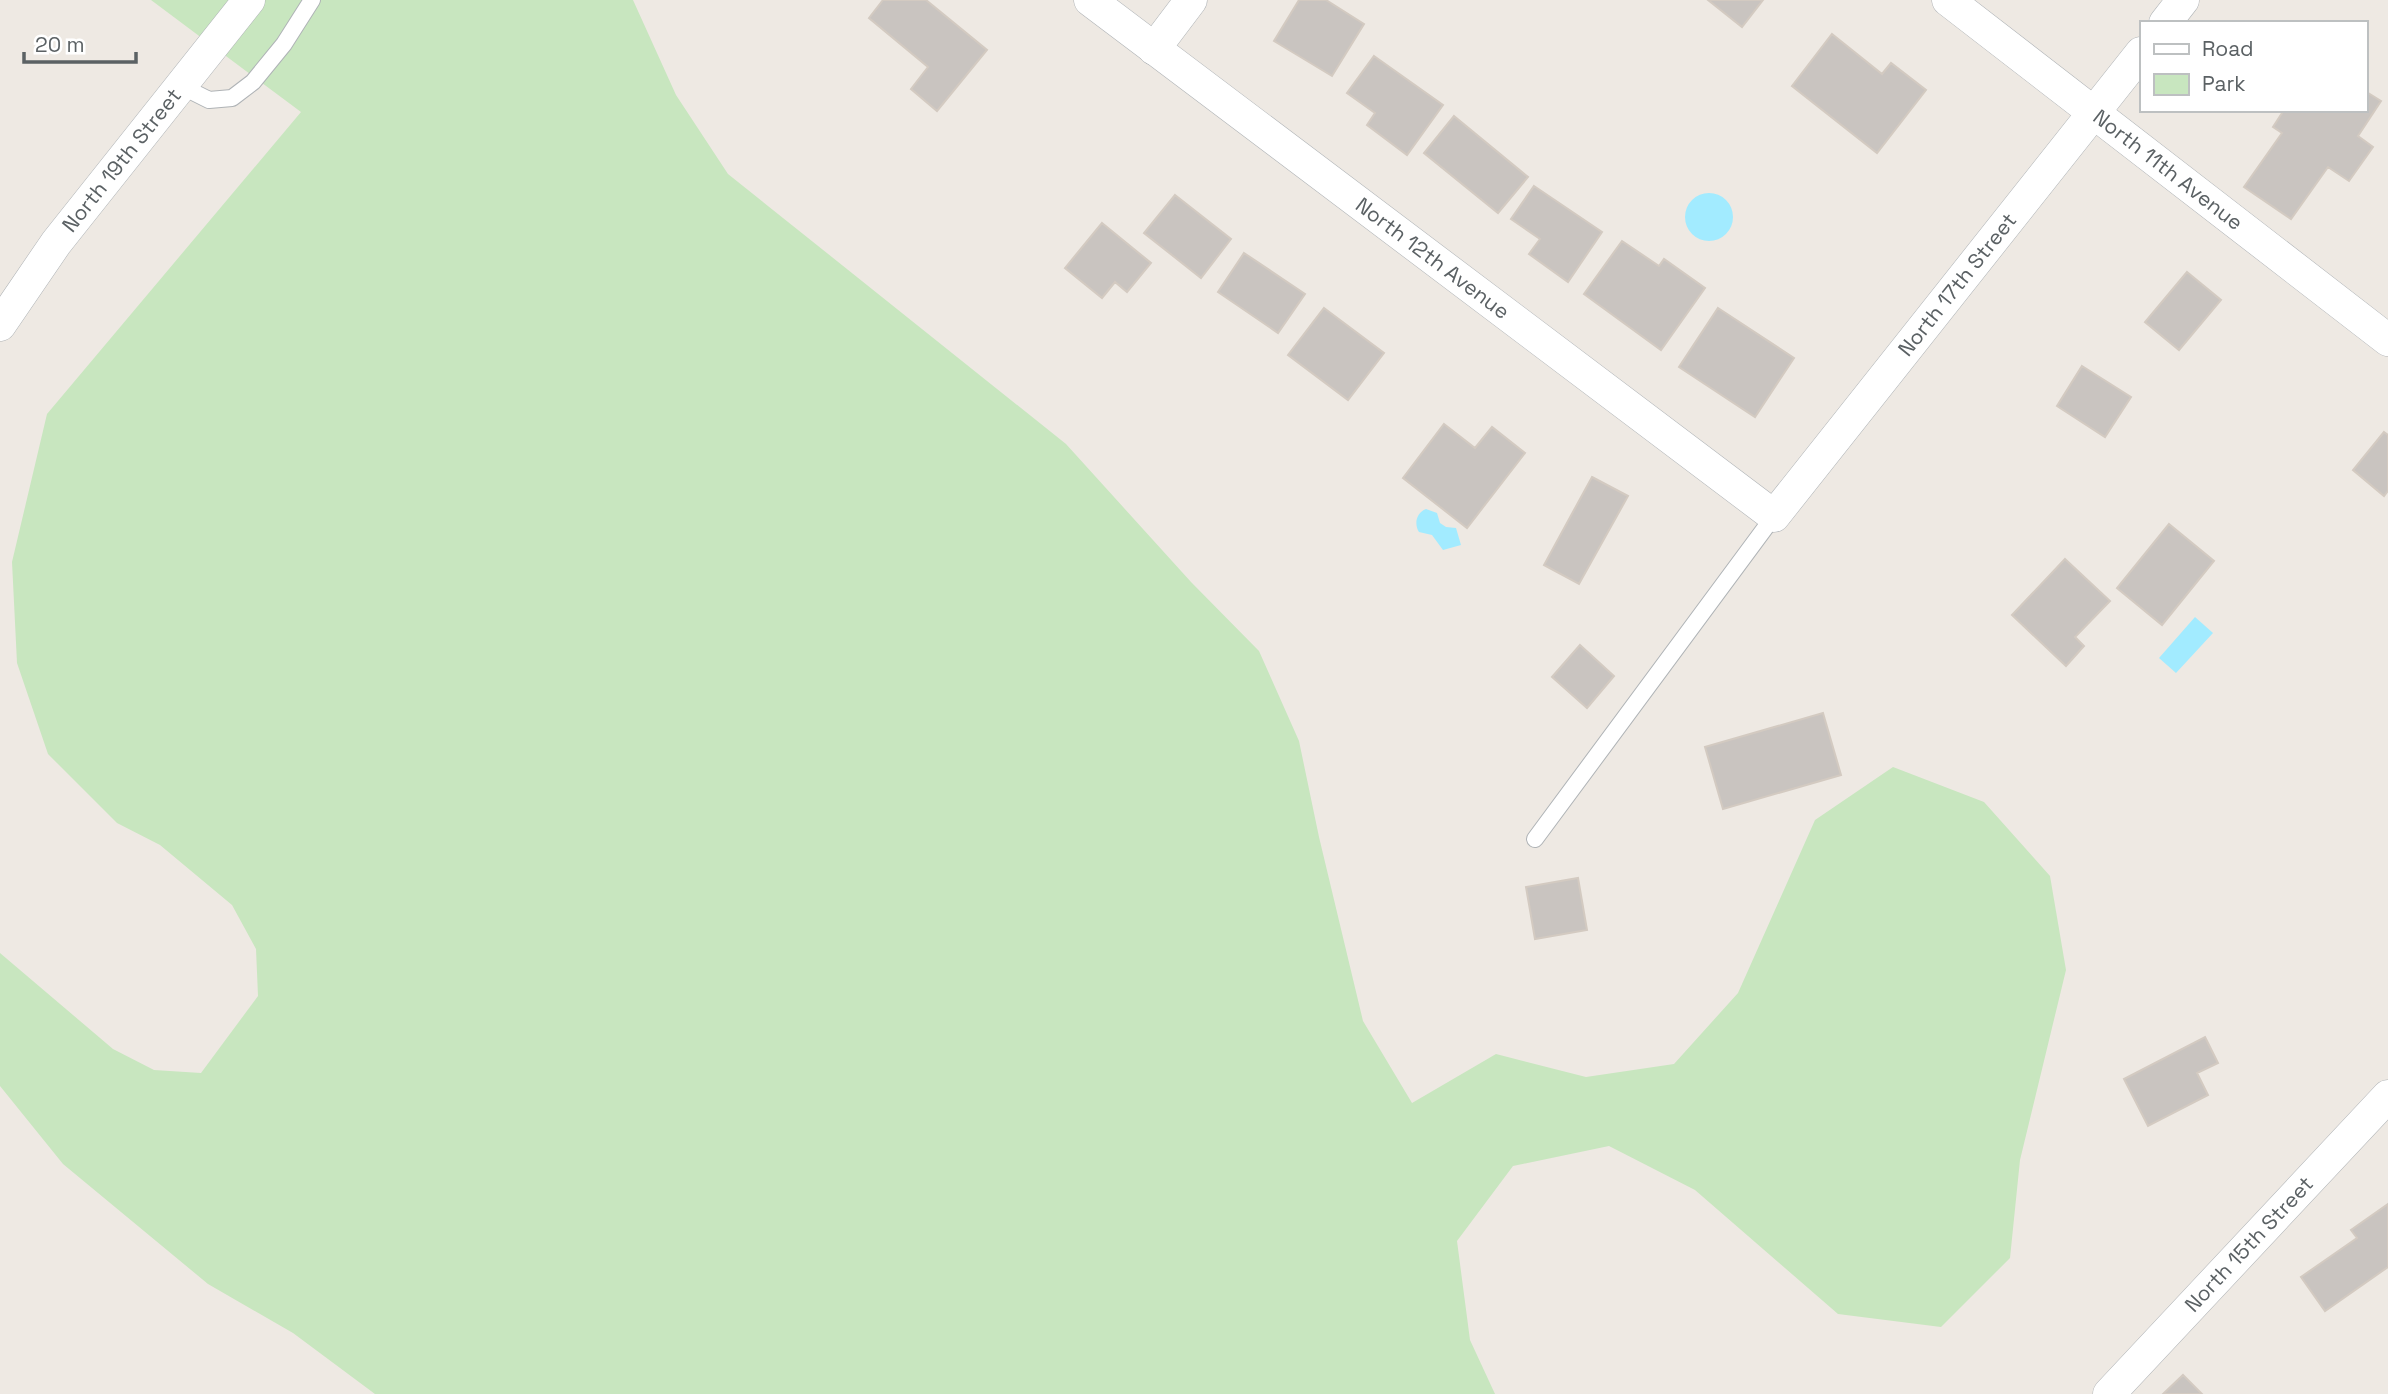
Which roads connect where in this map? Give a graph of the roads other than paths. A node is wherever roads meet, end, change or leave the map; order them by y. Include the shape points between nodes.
1 (248, 0) edge
2 (312, 0) edge
3 (1090, 0) edge
4 (1191, 0) edge
5 (1948, 0) edge
6 (2183, 0) edge
7 (2167, 21) edge
8 (1154, 48) junction
9 (2140, 54) edge
10 (181, 86) junction
11 (2095, 113) junction
12 (0, 325) edge
13 (2388, 340) edge
14 (1774, 516) junction
15 (1535, 839) dead end
16 (2388, 1096) edge
17 (2109, 1394) edge

1 - 10 street, North 19th Street
2 - 10 lane via 253,82 232,98 209,100
3 - 8 street, North 12th Avenue
4 - 8 street
5 - 11 street, North 11th Avenue
6 - 7 street
8 - 14 street, North 12th Avenue
9 - 11 street, North 17th Street
10 - 12 street, North 19th Street via 56,243
11 - 13 street, North 11th Avenue
11 - 14 street, North 17th Street
14 - 15 lane
16 - 17 street, North 15th Street

